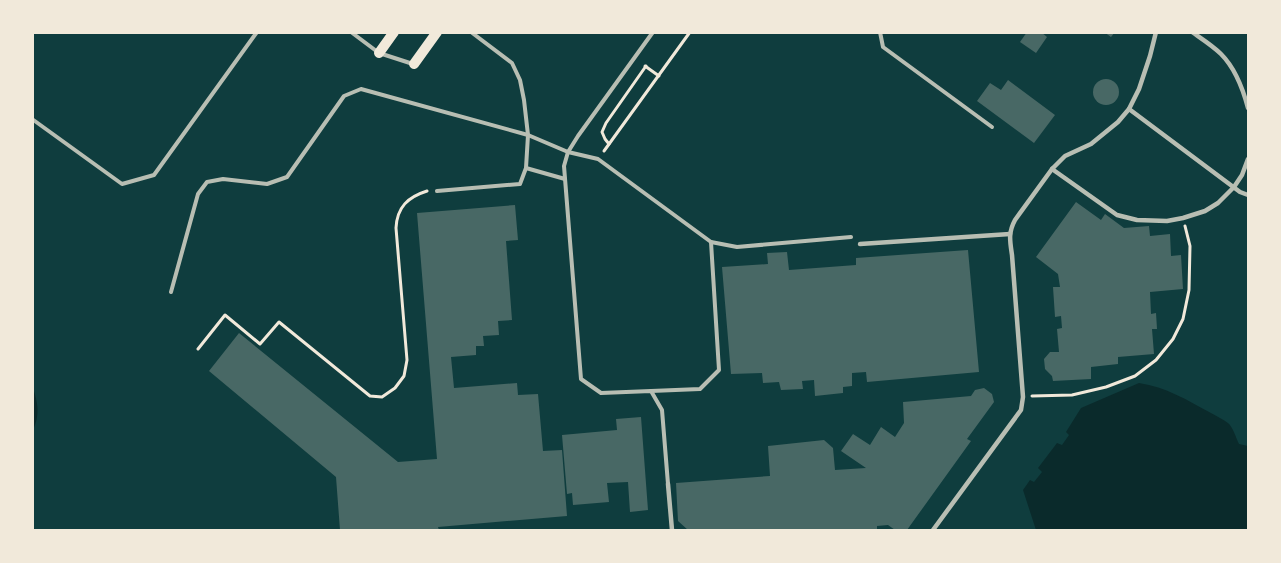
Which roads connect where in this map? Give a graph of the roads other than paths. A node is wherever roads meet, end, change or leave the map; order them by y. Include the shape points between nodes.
1 (257, 32) edge
2 (351, 32) edge
3 (394, 32) edge
4 (437, 32) edge
5 (471, 32) edge
6 (653, 32) edge
7 (880, 32) edge
8 (1156, 32) edge
9 (1192, 32) edge
10 (379, 53) junction
11 (414, 64) joint
12 (1130, 108) junction
13 (1248, 108) edge
14 (32, 119) edge
15 (992, 128) dead end
16 (528, 134) junction
17 (568, 152) junction
18 (1248, 159) edge
19 (526, 168) junction
20 (1052, 169) junction
21 (565, 179) junction
22 (1234, 187) junction
23 (437, 191) dead end
24 (1248, 195) edge
25 (1010, 234) junction
26 (851, 237) dead end
27 (711, 242) junction
28 (860, 244) dead end
29 (171, 292) dead end
30 (651, 391) junction
31 (668, 484) joint
32 (672, 530) edge
33 (933, 530) edge

1 - 14 lane via 154,175 122,184
2 - 10 lane
3 - 10 main road
4 - 11 main road
5 - 16 lane via 512,63 520,80
6 - 17 lane
7 - 15 lane via 882,47
8 - 12 street
9 - 13 street via 1222,55 1234,71
10 - 11 lane
12 - 20 street via 1091,144 1064,156
12 - 22 street
16 - 17 lane
16 - 19 lane
16 - 29 lane via 361,89 344,96 286,178 267,184 223,179 207,182 198,194
17 - 21 lane
17 - 27 lane via 598,159
18 - 22 street
19 - 21 lane
19 - 23 lane via 520,184
20 - 22 street via 1117,215 1137,220 1183,218 1205,211
20 - 25 street via 1015,220
21 - 30 lane via 581,379 601,393
22 - 24 street
25 - 28 street
25 - 33 street via 1023,397 1021,410
26 - 27 lane via 737,248
27 - 30 lane via 719,370 700,389
30 - 31 lane via 662,410
31 - 32 street

